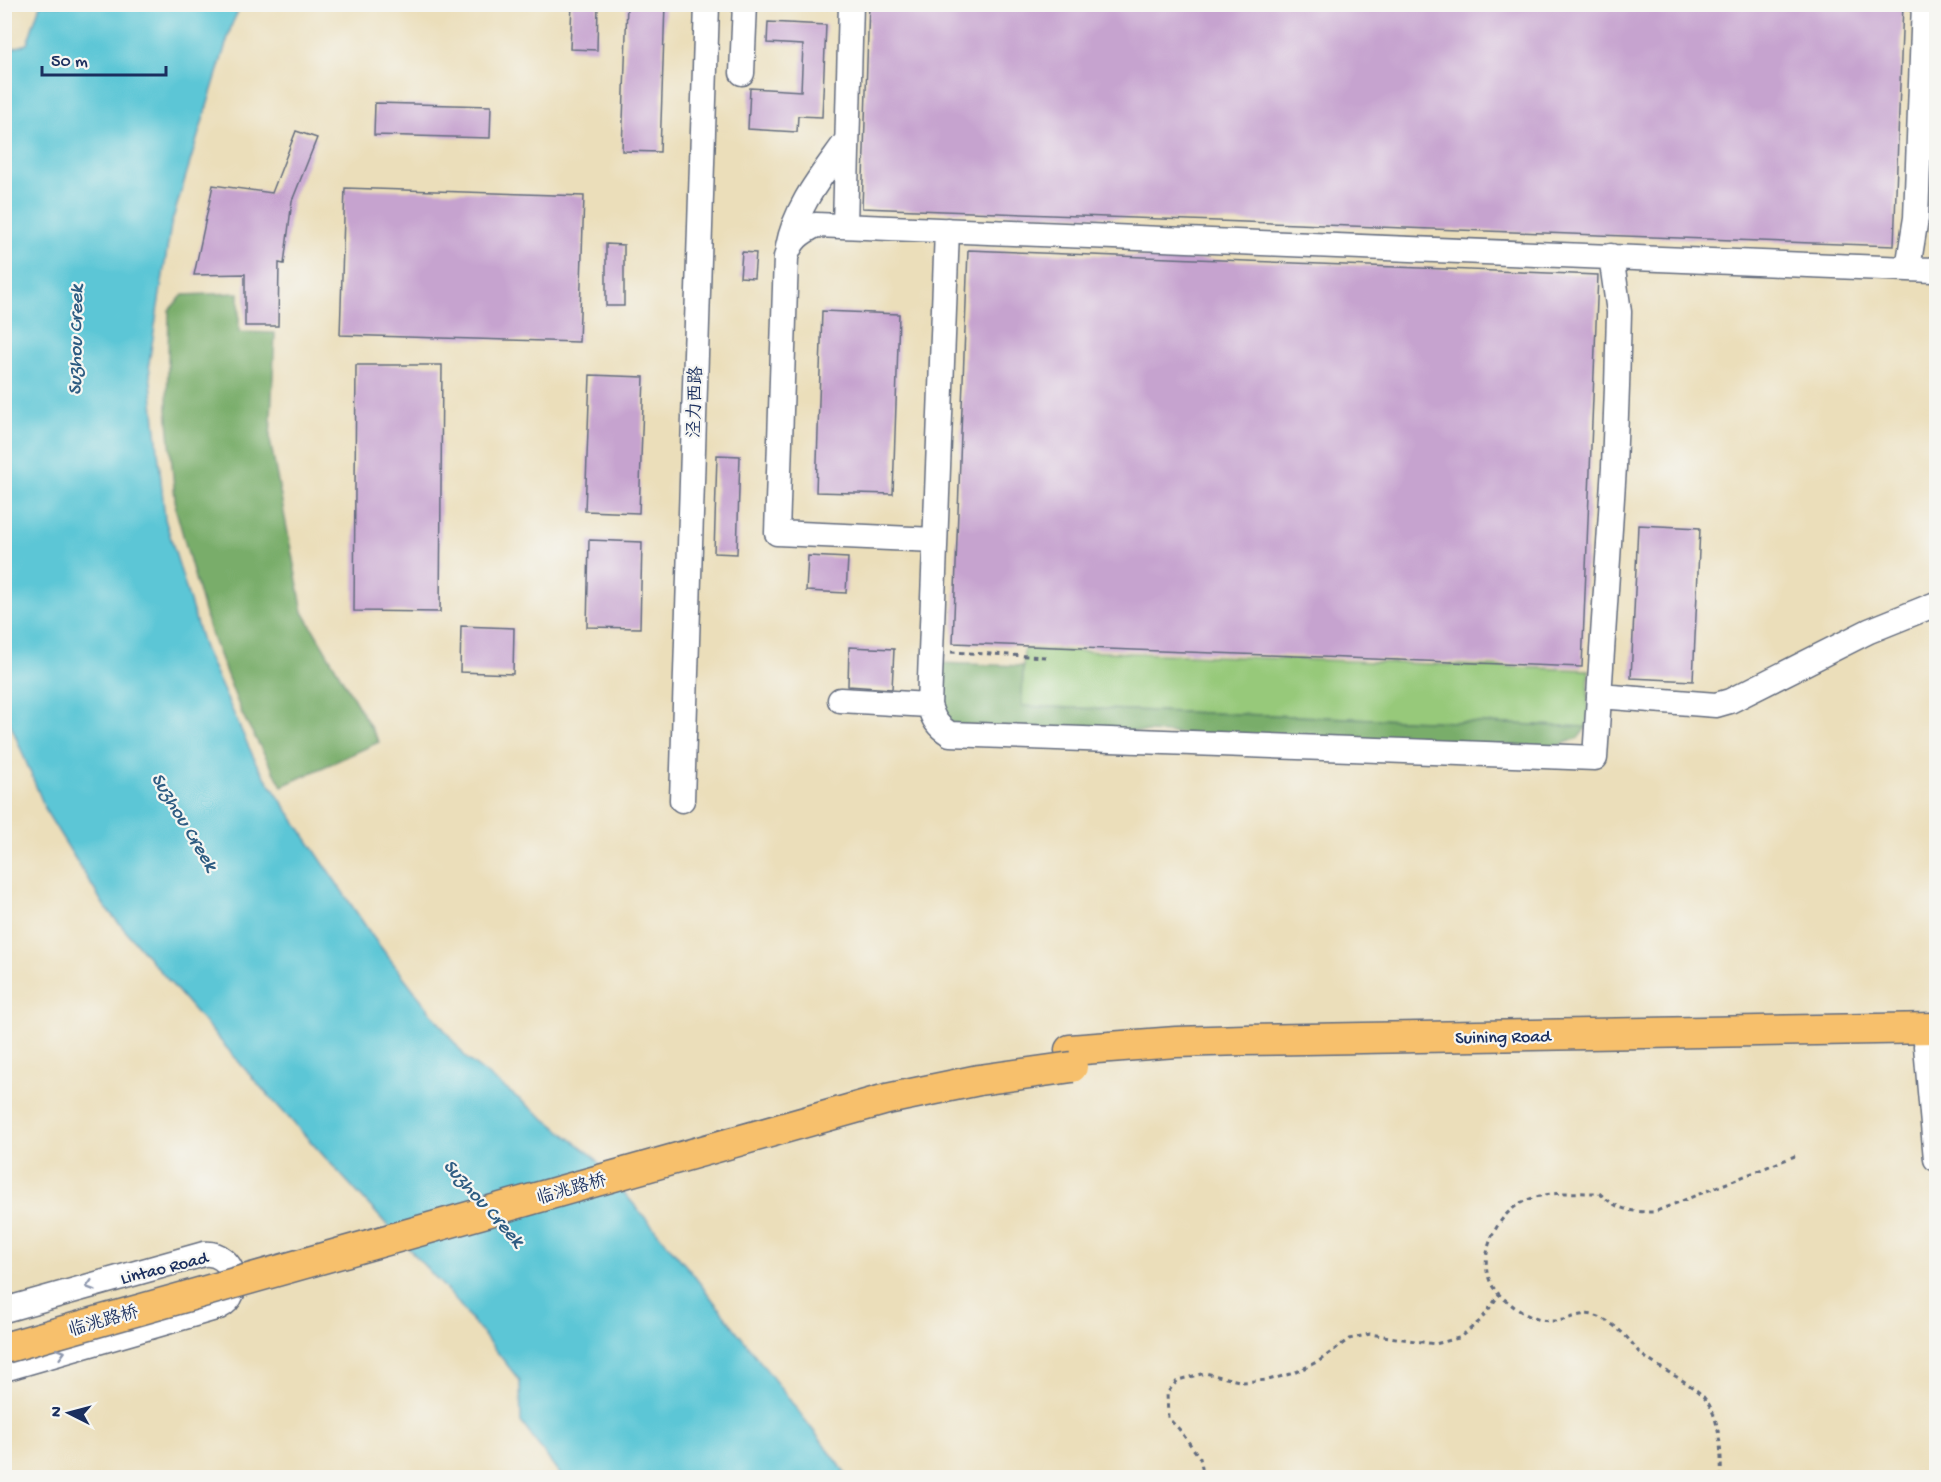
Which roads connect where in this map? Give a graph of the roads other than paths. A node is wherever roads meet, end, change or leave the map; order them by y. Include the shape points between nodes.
1 (707, 4) edge
2 (745, 4) edge
3 (1924, 4) edge
4 (849, 7) edge
5 (742, 73) dead end
6 (847, 140) junction
7 (845, 225) junction
8 (947, 230) junction
9 (1611, 256) junction
10 (786, 257) junction
11 (1908, 268) junction
12 (1936, 268) edge
13 (935, 540) junction
14 (1936, 604) edge
15 (1599, 696) junction
16 (840, 700) dead end
17 (929, 705) junction
18 (682, 800) dead end
19 (1933, 1040) edge
20 (1071, 1058) junction
21 (1936, 1159) edge
22 (4, 1310) edge
23 (4, 1330) edge
24 (4, 1348) edge
25 (4, 1369) edge

1 - 18 street, 泾力西路
2 - 5 street
3 - 11 street via 1916,218
4 - 6 street
6 - 7 street
6 - 10 street via 802,205
7 - 8 street
7 - 10 street via 816,225 803,232 791,242
8 - 9 street
8 - 13 street
9 - 11 street
9 - 15 street via 1619,312 1614,467
10 - 13 street via 777,532
11 - 12 street
13 - 17 street
14 - 15 street via 1869,631 1716,705
15 - 17 street via 1595,758 950,734 939,728
16 - 17 street
19 - 20 main road, Suining Road via 1176,1060
19 - 21 street
20 - 23 main road, 临洮路桥 via 976,1063 871,1085
20 - 24 main road, 临洮路桥, bridge via 864,1105
25 -> 22 street, Lintao Road via 227,1304 234,1281 226,1261 212,1253 204,1254

